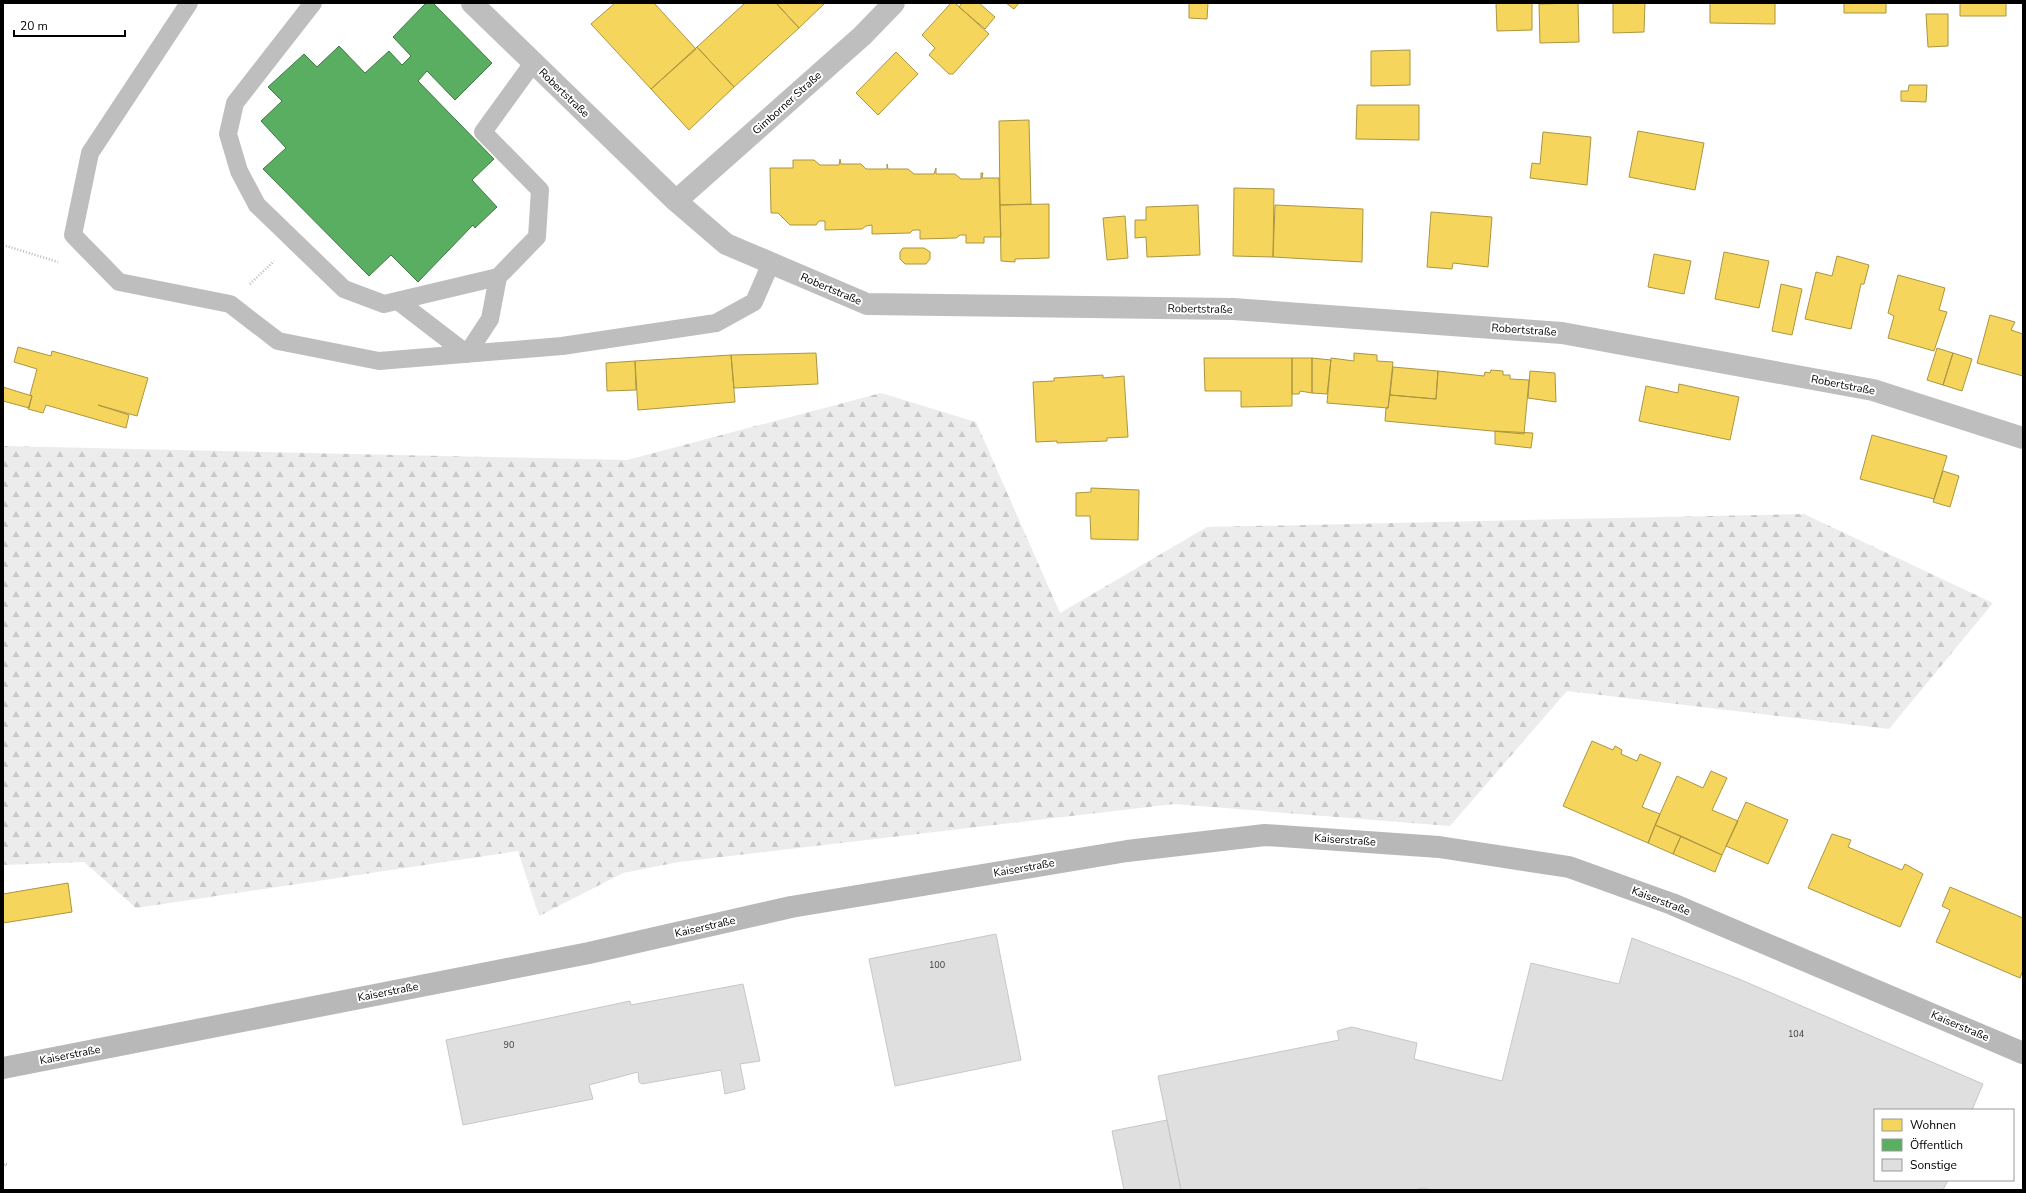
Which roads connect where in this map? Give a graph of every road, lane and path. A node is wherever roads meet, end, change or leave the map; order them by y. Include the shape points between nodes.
1 (189, 3) edge
2 (313, 3) edge
3 (472, 3) edge
4 (894, 3) edge
5 (533, 63) junction
6 (676, 201) junction
7 (294, 241) junction
8 (771, 263) junction
9 (498, 277) junction
10 (398, 301) junction
11 (230, 304) junction
12 (467, 354) junction
13 (2023, 438) edge
14 (2023, 1053) edge
15 (3, 1068) edge

1 - 11 lane via 90,153 73,235 119,282
2 - 7 lane via 235,103 228,134 239,171 257,205
3 - 5 street, Robertstraße
4 - 6 street, Gimborner Straße via 862,36
5 - 6 street, Robertstraße
5 - 9 lane via 484,132 540,190 537,237
6 - 8 street, Robertstraße via 726,244
7 - 10 lane via 344,289 384,304
7 - 11 path
8 - 12 lane via 754,302 716,323 562,346
8 - 13 street, Robertstraße via 867,304 1233,309 1562,333 1872,390
9 - 10 lane
9 - 12 lane via 490,319
10 - 12 lane
11 - 12 lane via 278,342 379,361
14 - 15 street, Kaiserstraße via 1672,904 1569,867 1439,846 1265,834 1127,851 791,908 589,953

